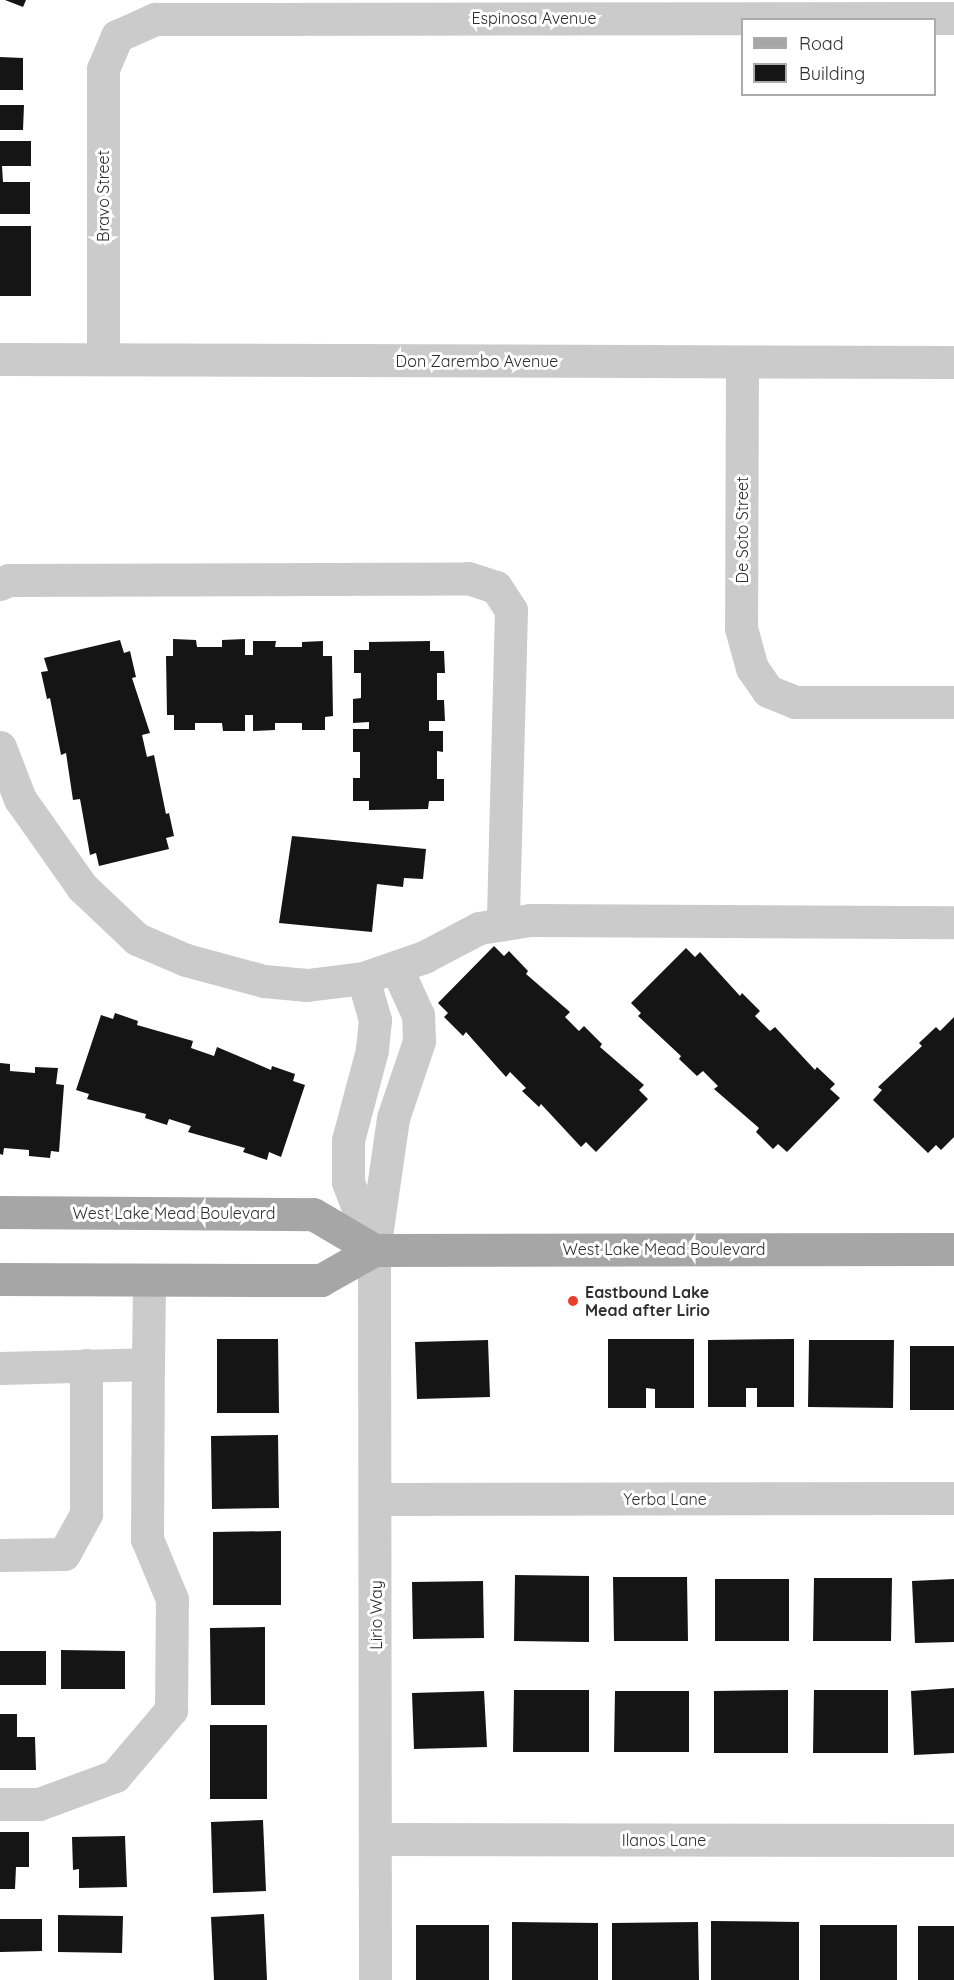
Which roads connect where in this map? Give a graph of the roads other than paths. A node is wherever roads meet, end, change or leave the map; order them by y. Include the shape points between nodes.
1 (741, 18) edge
2 (936, 18) edge
3 (954, 18) edge
4 (117, 36) joint
5 (0, 359) edge
6 (104, 359) junction
7 (742, 362) junction
8 (954, 362) edge
9 (0, 584) edge
10 (954, 702) edge
11 (0, 747) edge
12 (5, 783) edge
13 (954, 922) edge
14 (503, 924) junction
15 (396, 967) junction
16 (363, 978) junction
17 (354, 1106) junction
18 (393, 1118) junction
19 (0, 1212) edge
20 (954, 1249) edge
21 (374, 1250) junction
22 (0, 1279) edge
23 (149, 1280) junction
24 (148, 1364) junction
25 (86, 1365) junction
26 (0, 1368) edge
27 (954, 1498) edge
28 (376, 1499) junction
29 (0, 1555) edge
30 (0, 1804) edge
31 (375, 1839) junction
32 (954, 1840) edge
33 (375, 1980) edge

1 - 4 street, Espinosa Avenue via 155,19
2 - 3 street, Espinosa Avenue
4 - 6 street, Bravo Street via 103,69
5 - 6 street, Don Zarembo Avenue
6 - 7 street, Don Zarembo Avenue
7 - 8 street, Don Zarembo Avenue
7 - 10 street, De Soto Street via 741,628 752,668 768,691 795,702
9 - 14 street via 9,580 468,578 496,587 511,610
11 - 12 street
12 - 16 street via 82,887 137,939 186,960 264,981 307,985
13 - 14 street via 530,920
14 - 15 street via 479,928
15 - 16 street
15 - 18 street via 418,1015 419,1041
16 - 17 street via 375,1020 372,1050
17 - 18 street
17 - 21 street via 348,1140 348,1182
18 - 21 street
19 - 21 main road, West Lake Mead Boulevard via 313,1214
20 - 21 main road, West Lake Mead Boulevard
21 - 23 main road, West Lake Mead Boulevard via 321,1280
21 - 28 street, Lirio Way
22 - 23 main road, West Lake Mead Boulevard
23 - 24 street
24 - 25 street
24 - 30 street via 147,1539 172,1599 171,1710 115,1776 39,1804
25 - 26 street
25 - 29 street via 87,1514 64,1554
27 - 28 street, Yerba Lane
28 - 31 street, Lirio Way
31 - 32 street, Ilanos Lane
31 - 33 street, Lirio Way

